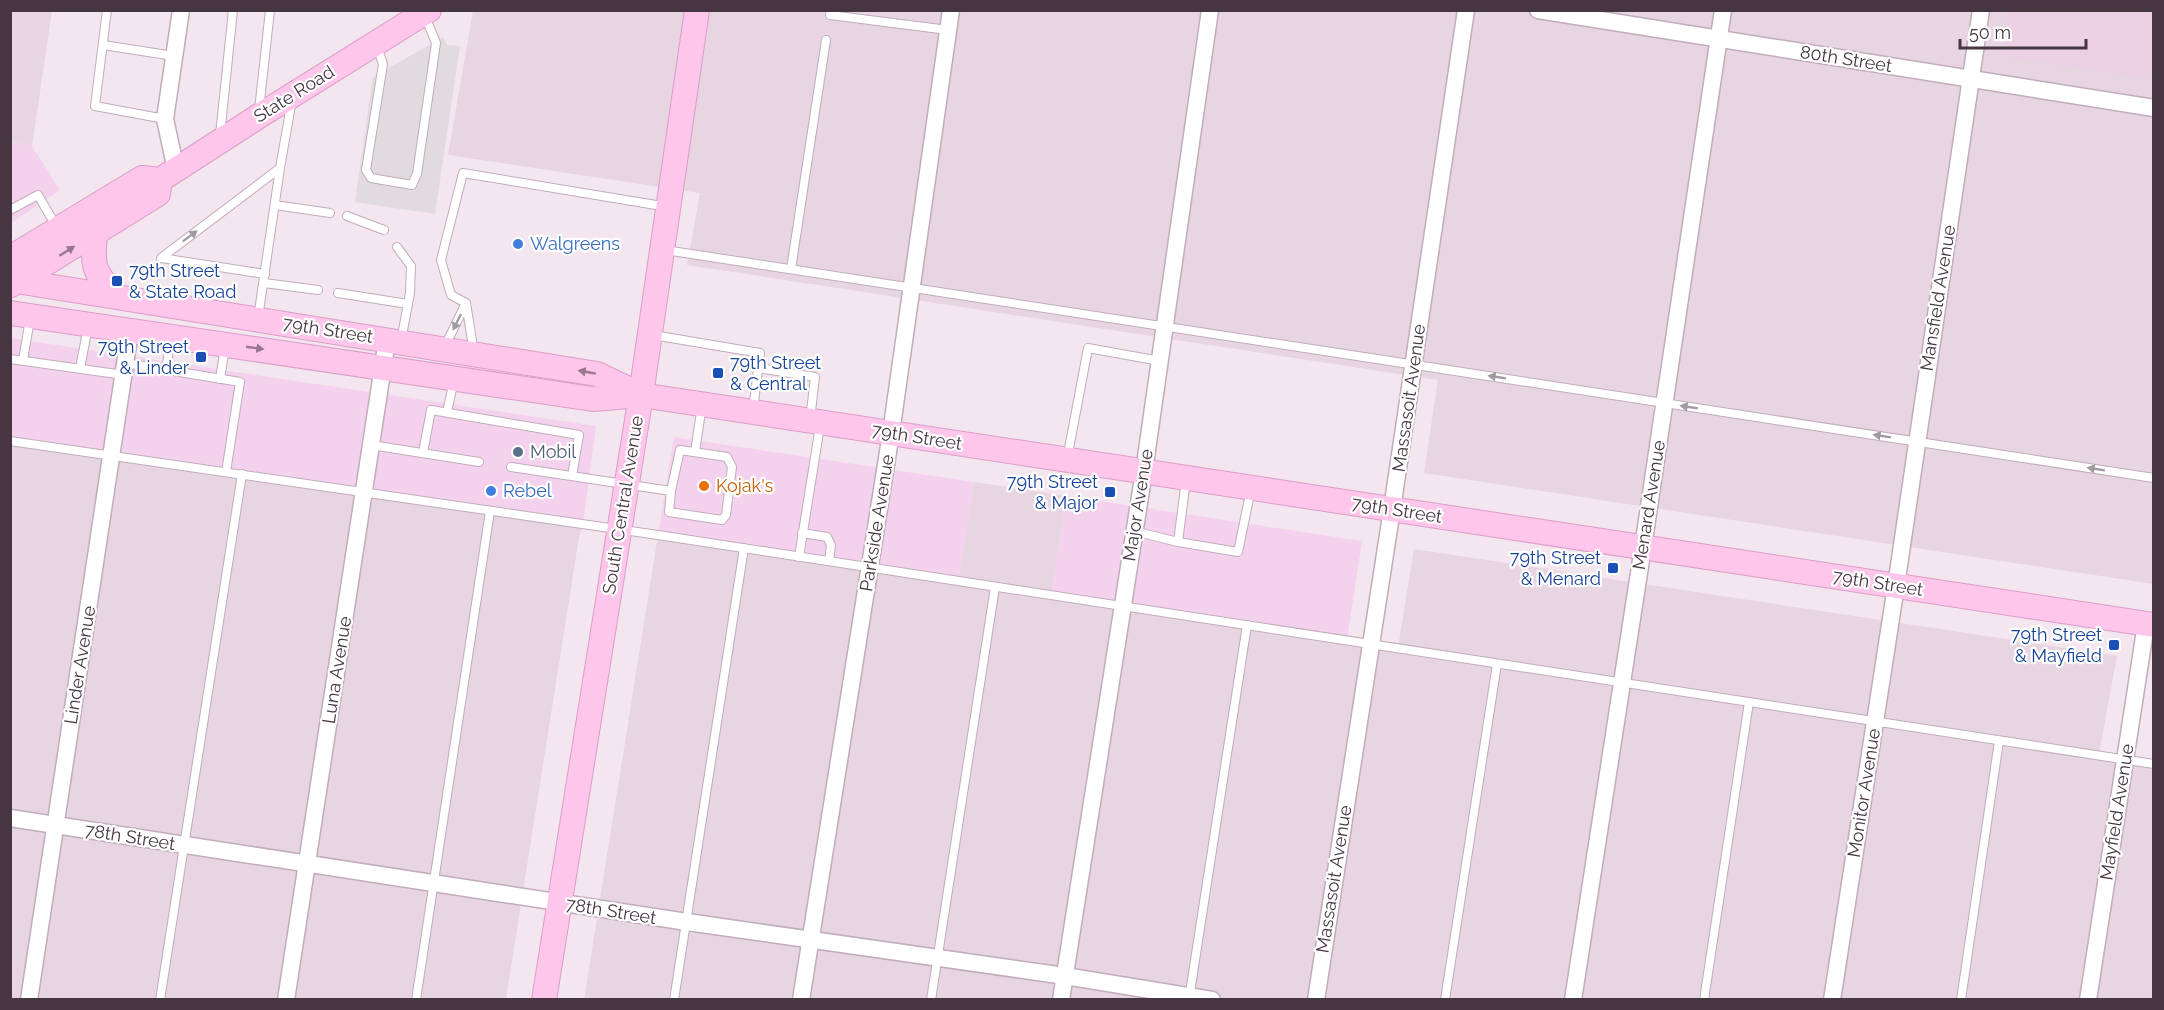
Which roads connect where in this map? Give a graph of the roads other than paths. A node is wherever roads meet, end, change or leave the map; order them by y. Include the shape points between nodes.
1 (107, 10) edge
2 (181, 10) edge
3 (233, 10) edge
4 (270, 10) edge
5 (697, 10) edge
6 (951, 10) edge
7 (1210, 10) edge
8 (1466, 10) edge
9 (1538, 10) edge
10 (1723, 10) edge
11 (1981, 10) edge
12 (424, 12) edge
13 (830, 15) dead end
14 (948, 30) junction
15 (1718, 38) junction
16 (826, 40) dead end
17 (375, 44) junction
18 (103, 45) junction
19 (174, 56) junction
20 (1971, 80) junction
21 (293, 95) junction
22 (2154, 108) edge
23 (259, 116) junction
24 (165, 119) junction
25 (219, 143) junction
26 (280, 168) junction
27 (168, 175) junction
28 (275, 205) junction
29 (668, 208) junction
30 (10, 210) edge
31 (330, 213) dead end
32 (347, 216) dead end
33 (58, 229) junction
34 (384, 230) dead end
35 (95, 234) junction
36 (397, 247) dead end
37 (662, 250) junction
38 (791, 269) junction
39 (12, 276) edge
40 (264, 278) junction
41 (912, 288) junction
42 (318, 290) dead end
43 (338, 293) dead end
44 (114, 296) junction
45 (466, 303) junction
46 (408, 304) junction
47 (20, 314) edge
48 (258, 319) junction
49 (88, 324) junction
50 (1165, 326) junction
51 (130, 331) junction
52 (650, 334) junction
53 (171, 337) junction
54 (394, 341) junction
55 (226, 344) junction
56 (444, 349) junction
57 (474, 354) junction
58 (10, 359) edge
59 (23, 360) junction
60 (1160, 361) junction
61 (1414, 364) junction
62 (384, 367) junction
63 (80, 368) junction
64 (758, 368) junction
65 (125, 369) junction
66 (166, 370) junction
67 (454, 377) junction
68 (220, 379) junction
69 (641, 395) junction
70 (1664, 403) junction
71 (702, 404) junction
72 (447, 412) junction
73 (753, 412) junction
74 (815, 421) junction
75 (891, 433) junction
76 (10, 441) edge
77 (1917, 441) junction
78 (371, 445) junction
79 (695, 452) junction
80 (423, 453) junction
81 (112, 455) junction
82 (1067, 460) junction
83 (479, 462) dead end
84 (511, 467) dead end
85 (1144, 471) junction
86 (226, 472) junction
87 (242, 474) junction
88 (572, 476) junction
89 (1187, 478) junction
90 (2154, 478) edge
91 (627, 484) junction
92 (1251, 488) junction
93 (671, 491) junction
94 (364, 492) junction
95 (1392, 509) junction
96 (490, 510) junction
97 (620, 529) junction
98 (1134, 531) junction
99 (802, 533) junction
100 (1178, 543) junction
101 (1643, 547) junction
102 (744, 549) junction
103 (799, 557) junction
104 (829, 561) junction
105 (870, 568) junction
106 (1896, 586) junction
107 (996, 587) junction
108 (1122, 606) junction
109 (2150, 624) edge
110 (1247, 625) junction
111 (1371, 644) junction
112 (1497, 664) junction
113 (1622, 683) junction
114 (1749, 702) junction
115 (1874, 722) junction
116 (1999, 741) junction
117 (2125, 760) junction
118 (2154, 764) edge
119 (10, 818) edge
120 (55, 825) junction
121 (184, 845) junction
122 (307, 863) junction
123 (434, 883) junction
124 (559, 903) junction
125 (687, 922) junction
126 (811, 939) junction
127 (937, 957) junction
128 (1065, 976) junction
129 (1189, 998) edge
130 (29, 999) edge
131 (160, 999) edge
132 (286, 999) edge
133 (416, 999) edge
134 (544, 999) edge
135 (674, 999) edge
136 (801, 999) edge
137 (931, 999) edge
138 (1061, 999) edge
139 (1212, 999) edge
140 (1316, 999) edge
141 (1445, 999) edge
142 (1573, 999) edge
143 (1704, 999) edge
144 (1832, 999) edge
145 (1961, 999) edge
146 (2088, 999) edge

1 - 18 lane
2 - 19 street
3 - 25 lane
4 - 23 lane
5 - 29 main road, South Central Avenue
6 - 14 street, Parkside Avenue
7 - 50 street, Major Avenue
8 - 61 street, Massasoit Avenue
9 - 15 street, 80th Street
10 - 15 street, Menard Avenue
11 - 20 street, Mansfield Avenue
12 - 17 main road, State Road
12 - 17 lane via 436,43 417,174 412,185 371,178 366,170 383,64
13 - 14 lane
14 - 41 street, Parkside Avenue
15 - 20 street, 80th Street
15 - 70 street, Menard Avenue
16 - 38 lane
17 - 21 main road, State Road
18 - 19 lane
18 - 24 lane via 94,106
19 - 24 street
20 - 22 street, 80th Street
20 - 77 street, Mansfield Avenue
21 - 23 main road, State Road
21 - 26 lane
23 - 25 main road, State Road
24 - 27 street
25 - 27 main road, State Road
26 - 28 lane
40 -> 26 lane via 160,258
27 - 33 main road, State Road via 142,178
27 - 35 main road, State Road via 158,194
28 - 31 lane
28 - 40 lane
29 - 37 main road, South Central Avenue
29 - 45 lane via 464,172 441,260 452,295
30 - 33 lane via 38,195
32 - 34 lane
33 - 39 main road, State Road
39 -> 35 main road, State Road
35 - 44 main road via 93,264
36 - 46 lane via 411,266
37 - 38 lane
37 - 52 main road, South Central Avenue
38 - 41 lane
39 - 44 main road, 79th Street
40 - 42 lane
40 - 48 lane
41 - 50 lane
41 - 75 street, Parkside Avenue
43 - 46 lane
44 - 48 main road, 79th Street
45 -> 56 lane
45 - 57 lane
46 - 54 lane
47 - 49 main road, 79th Street
47 - 59 lane
48 - 54 main road, 79th Street
49 - 51 main road, 79th Street
49 - 63 lane
50 - 60 street, Major Avenue
50 - 61 lane
51 - 53 main road, 79th Street
51 - 65 street, Linder Avenue
52 - 64 lane via 760,353
52 - 69 main road, South Central Avenue
53 - 55 main road, 79th Street
53 - 66 lane
54 - 56 main road, 79th Street
54 - 62 street, Luna Avenue
55 -> 62 main road, 79th Street
55 - 68 lane
56 - 57 main road, 79th Street
69 -> 57 main road, 79th Street via 597,374
58 - 59 lane
59 - 63 lane
60 - 82 lane via 1088,348
60 - 85 street, Major Avenue
70 -> 61 lane
61 - 95 street, Massasoit Avenue
62 - 67 main road, 79th Street
62 - 78 street, Luna Avenue
63 - 65 lane
64 - 73 lane
64 - 74 lane via 815,377
65 - 66 lane
65 - 81 street, Linder Avenue
66 - 68 lane
67 - 69 main road, 79th Street via 593,399
67 - 72 lane
68 - 86 lane via 240,382
69 - 71 main road, 79th Street
69 - 91 main road, South Central Avenue
77 -> 70 lane
70 - 101 street, Menard Avenue
71 - 73 main road, 79th Street
71 - 79 lane
72 - 80 lane via 431,410
72 - 88 lane via 579,435
73 - 74 main road, 79th Street
74 - 75 main road, 79th Street
74 - 99 lane
75 - 82 main road, 79th Street
75 - 105 street, Parkside Avenue
76 - 81 lane
90 -> 77 lane
77 - 106 street, Mansfield Avenue
78 - 80 lane
78 - 94 street, Luna Avenue
79 - 93 lane via 680,450
79 - 93 lane via 727,457 732,467 726,515 722,520 669,512
80 - 83 lane
81 - 86 lane
81 - 120 street, Linder Avenue
82 - 85 main road, 79th Street
84 - 88 lane
85 - 89 main road, 79th Street
85 - 98 street, Major Avenue
86 - 87 lane
87 - 94 lane
87 - 121 lane
88 - 91 lane
89 - 92 main road, 79th Street
89 - 100 lane
91 - 93 lane
91 - 97 main road, South Central Avenue
92 - 95 main road, 79th Street
92 - 100 lane via 1238,552
94 - 96 lane
94 - 122 street, Luna Avenue
95 - 101 main road, 79th Street
95 - 111 street, Massasoit Avenue
96 - 97 lane
96 - 123 lane
97 - 102 lane
97 - 124 main road, South Central Avenue
98 - 100 lane
98 - 108 street, Major Avenue
99 - 103 lane
99 - 104 lane via 827,537 831,545
101 - 106 main road, 79th Street
101 - 113 street, Menard Avenue
102 - 103 lane
102 - 125 lane
103 - 104 lane
104 - 105 lane
105 - 107 lane
105 - 126 street, Parkside Avenue
106 - 109 main road, 79th Street
106 - 115 street, Monitor Avenue
107 - 108 lane
107 - 127 lane
108 - 110 lane
108 - 128 street, Major Avenue
109 - 117 street, Mayfield Avenue
110 - 111 lane
110 - 129 lane
111 - 112 lane
111 - 140 street, Massasoit Avenue
112 - 113 lane
112 - 141 lane
113 - 114 lane
113 - 142 street, Menard Avenue
114 - 115 lane
114 - 143 lane
115 - 116 lane
115 - 144 street, Monitor Avenue
116 - 117 lane
116 - 145 lane
117 - 118 lane
117 - 146 street, Mayfield Avenue
119 - 120 street, 78th Street
120 - 121 street, 78th Street
120 - 130 street, Linder Avenue
121 - 122 street, 78th Street
121 - 131 lane
122 - 123 street, 78th Street
122 - 132 street, Luna Avenue
123 - 124 street, 78th Street
123 - 133 lane
124 - 125 street, 78th Street
124 - 134 main road, South Central Avenue
125 - 126 street, 78th Street
125 - 135 lane
126 - 127 street, 78th Street
126 - 136 street, Parkside Avenue
127 - 128 street, 78th Street
127 - 137 lane
128 - 129 street, 78th Street
128 - 138 street, Major Avenue
129 - 139 street, 78th Street

